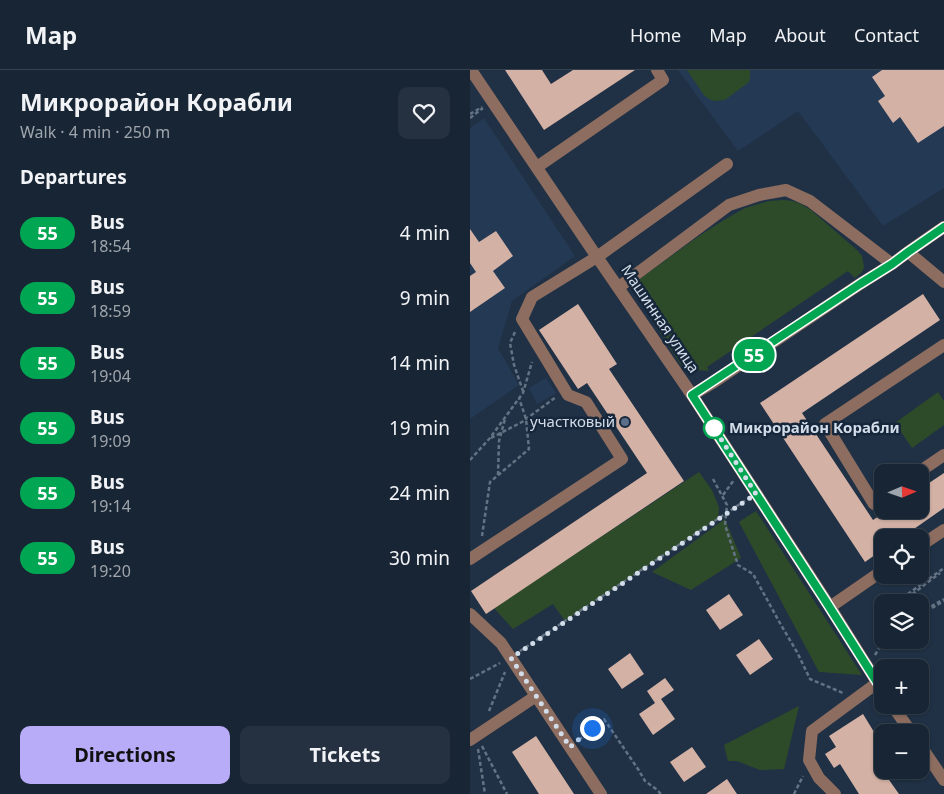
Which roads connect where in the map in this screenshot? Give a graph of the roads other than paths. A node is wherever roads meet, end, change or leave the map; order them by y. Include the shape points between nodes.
1 (471, 70) edge
2 (657, 70) edge
3 (726, 164) dead end
4 (537, 167) junction
5 (944, 227) edge
6 (908, 252) junction
7 (597, 257) junction
8 (892, 264) junction
9 (944, 282) edge
10 (619, 287) junction
11 (944, 345) edge
12 (692, 395) junction
13 (944, 455) edge
14 (929, 465) edge
15 (874, 504) edge
16 (944, 530) edge
17 (929, 540) edge
18 (470, 560) edge
19 (874, 577) edge
20 (830, 607) junction
21 (470, 614) edge
22 (874, 677) edge
23 (874, 690) edge
24 (536, 696) junction
25 (473, 738) edge
26 (929, 758) edge
27 (944, 780) edge
28 (601, 794) edge
29 (835, 794) edge

1 - 4 street, Машинная улица
2 - 4 street via 663,80
3 - 7 street
4 - 7 street, Машинная улица
5 - 6 street
6 - 8 street
6 - 9 street
7 - 10 street, Машинная улица
7 - 18 street via 532,297 522,319 568,395 586,402 622,459
8 - 10 street via 810,201 786,190 729,206
8 - 12 street
10 - 12 street, Машинная улица
11 - 15 street via 825,424
12 - 20 street, Машинная улица
13 - 14 street
16 - 17 street
19 - 20 street
20 - 22 street, Машинная улица
21 - 24 street via 501,643
23 - 29 street via 856,698 812,731 809,760 819,778
24 - 25 street
24 - 28 street
26 - 27 street

